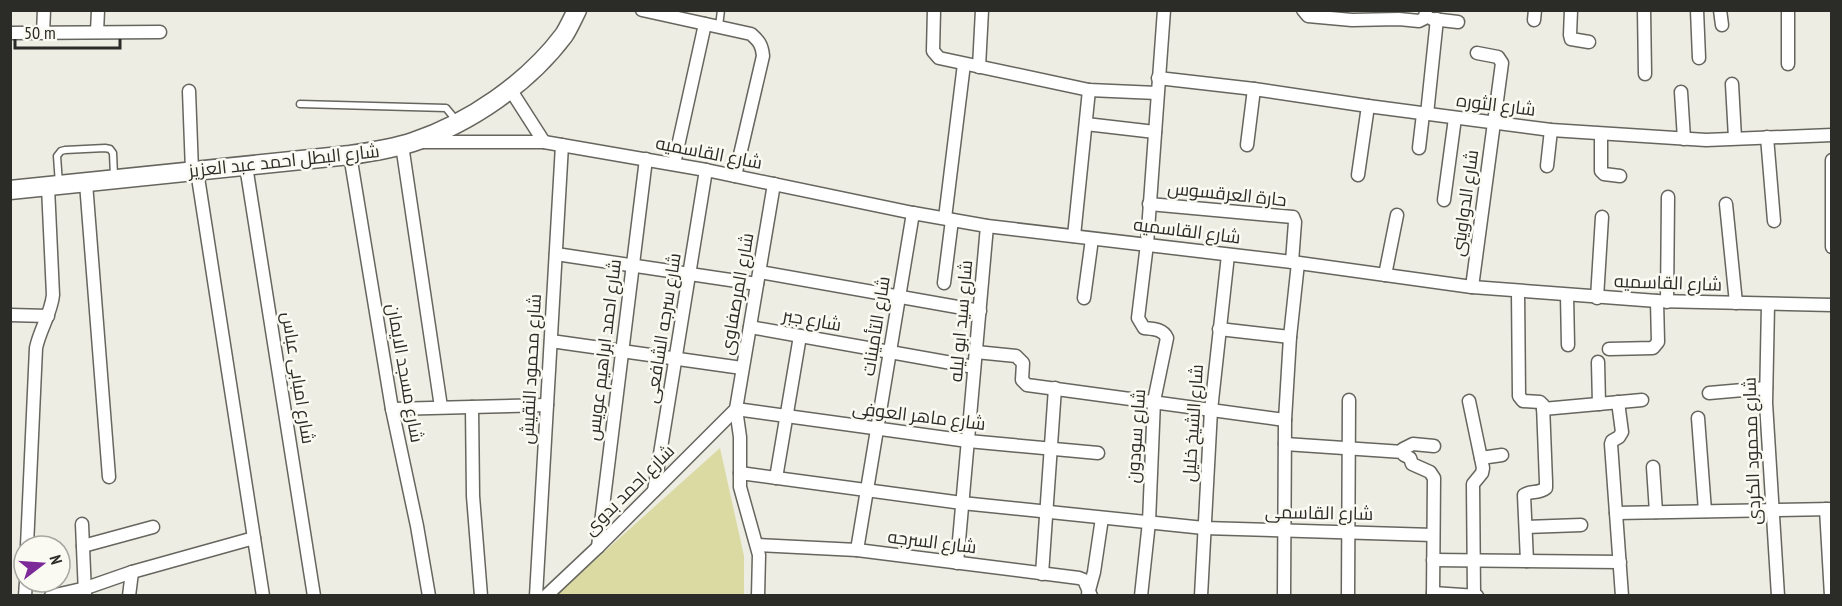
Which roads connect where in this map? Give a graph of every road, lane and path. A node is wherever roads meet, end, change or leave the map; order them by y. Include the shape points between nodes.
1 (44, 10) edge
2 (98, 10) edge
3 (577, 10) edge
4 (642, 10) edge
5 (721, 10) edge
6 (934, 10) edge
7 (982, 10) edge
8 (1164, 10) edge
9 (1303, 10) edge
10 (1571, 10) edge
11 (1644, 10) edge
12 (1697, 10) edge
13 (1720, 10) edge
14 (1788, 10) edge
15 (1428, 17) edge
16 (1458, 22) dead end
17 (705, 24) junction
18 (1722, 25) dead end
19 (718, 27) junction
20 (98, 32) junction
21 (160, 32) dead end
22 (10, 33) edge
23 (44, 33) junction
24 (1589, 42) dead end
25 (1477, 53) dead end
26 (1699, 58) dead end
27 (964, 64) junction
28 (1788, 64) dead end
29 (979, 68) junction
30 (1645, 74) dead end
31 (1158, 78) junction
32 (1732, 84) dead end
33 (510, 88) junction
34 (1254, 89) junction
35 (1089, 90) junction
36 (189, 91) dead end
37 (1681, 92) dead end
38 (1157, 93) junction
39 (300, 104) dead end
40 (1368, 106) junction
41 (1425, 114) junction
42 (1455, 118) junction
43 (457, 122) junction
44 (1494, 123) junction
45 (1086, 124) junction
46 (1551, 130) junction
47 (1155, 132) junction
48 (1601, 134) junction
49 (1832, 135) edge
50 (1767, 137) junction
51 (1684, 138) junction
52 (1735, 138) junction
53 (544, 142) junction
54 (408, 144) junction
55 (562, 145) junction
56 (1246, 145) dead end
57 (1419, 148) dead end
58 (350, 155) junction
59 (646, 159) junction
60 (1832, 160) edge
61 (674, 164) junction
62 (246, 166) junction
63 (1547, 166) dead end
64 (706, 170) junction
65 (194, 171) junction
66 (1358, 174) dead end
67 (735, 176) junction
68 (1620, 176) dead end
69 (115, 180) junction
70 (86, 183) junction
71 (774, 184) junction
72 (53, 187) junction
73 (10, 190) edge
74 (1668, 197) dead end
75 (1444, 200) dead end
76 (1149, 204) junction
77 (1726, 204) dead end
78 (913, 213) junction
79 (1396, 215) dead end
80 (1602, 217) dead end
81 (948, 219) junction
82 (1774, 221) dead end
83 (987, 226) junction
84 (1074, 236) junction
85 (1092, 238) junction
86 (1146, 244) junction
87 (1832, 247) edge
88 (556, 254) junction
89 (1228, 255) junction
90 (1295, 263) junction
91 (632, 266) junction
92 (690, 274) junction
93 (1385, 275) junction
94 (758, 278) junction
95 (944, 283) dead end
96 (1472, 287) junction
97 (1518, 291) junction
98 (1567, 295) junction
99 (899, 297) junction
100 (1084, 298) dead end
101 (1597, 298) junction
102 (1662, 302) junction
103 (1736, 303) junction
104 (1768, 305) junction
105 (1832, 305) edge
106 (980, 311) junction
107 (10, 315) edge
108 (48, 316) junction
109 (750, 327) junction
110 (1219, 328) junction
111 (800, 336) junction
112 (1290, 337) junction
113 (551, 341) junction
114 (1568, 345) dead end
115 (1609, 349) dead end
116 (622, 351) junction
117 (890, 352) junction
118 (976, 352) junction
119 (676, 359) junction
120 (1598, 362) dead end
121 (975, 368) junction
122 (742, 369) junction
123 (1055, 388) junction
124 (1766, 388) junction
125 (1709, 393) dead end
126 (1349, 400) dead end
127 (1642, 400) dead end
128 (1154, 401) junction
129 (1469, 401) dead end
130 (1618, 402) junction
131 (1599, 404) junction
132 (547, 405) junction
133 (441, 407) junction
134 (472, 407) junction
135 (392, 409) junction
136 (1543, 409) junction
137 (736, 410) junction
138 (1211, 410) junction
139 (786, 416) junction
140 (1698, 418) dead end
141 (1285, 420) junction
142 (878, 429) junction
143 (968, 441) junction
144 (1285, 444) junction
145 (1434, 446) dead end
146 (1050, 448) junction
147 (1348, 448) junction
148 (1402, 452) junction
149 (1098, 453) dead end
150 (1502, 455) dead end
151 (1480, 458) junction
152 (1653, 467) dead end
153 (740, 473) junction
154 (109, 477) dead end
155 (776, 478) junction
156 (654, 491) junction
157 (867, 491) junction
158 (962, 503) junction
159 (1829, 509) edge
160 (1772, 510) junction
161 (1704, 511) junction
162 (1046, 512) junction
163 (1656, 512) junction
164 (1616, 513) junction
165 (1102, 518) junction
166 (1149, 522) junction
167 (82, 524) dead end
168 (1581, 525) dead end
169 (153, 527) dead end
170 (1526, 527) junction
171 (1204, 528) junction
172 (1284, 531) junction
173 (1347, 531) junction
174 (28, 534) edge
175 (1433, 535) junction
176 (254, 538) junction
177 (757, 545) junction
178 (83, 546) junction
179 (598, 547) junction
180 (857, 550) junction
181 (1433, 560) junction
182 (1474, 561) junction
183 (1527, 561) junction
184 (1620, 562) junction
185 (957, 563) junction
186 (132, 572) junction
187 (1042, 574) junction
188 (85, 592) edge
189 (1089, 593) edge
190 (1433, 594) edge
191 (1475, 595) edge
192 (51, 596) edge
193 (129, 596) edge
194 (263, 596) edge
195 (314, 596) edge
196 (429, 596) edge
197 (481, 596) edge
198 (536, 596) edge
199 (546, 596) edge
200 (758, 596) edge
201 (1141, 596) edge
202 (1201, 596) edge
203 (1284, 596) edge
204 (1348, 596) edge
205 (1622, 596) edge
206 (1778, 596) edge
207 (1831, 596) edge

1 - 23 street
2 - 20 street
3 - 33 main road, شارع البطل احمد عبد العزيز via 565,33 540,63
4 - 17 street
5 - 19 lane
6 - 27 street via 935,55
7 - 29 street
8 - 31 street, شارع سودون
9 - 15 street via 1308,16 1352,20 1419,21
10 - 24 street via 1571,39
11 - 30 street
12 - 26 street
13 - 18 street
14 - 28 street
15 - 16 street
15 - 41 street
17 - 19 street
17 - 61 street
19 - 67 street via 751,34 762,46 763,56
20 - 21 street
20 - 23 street
22 - 23 street
25 - 44 street, شارع الدواوينى via 1501,60
27 - 29 street
27 - 81 street
29 - 35 street
31 - 34 street, شارع الثوره
31 - 38 street, شارع سودون
32 - 52 street
33 - 43 main road, شارع البطل احمد عبد العزيز
33 - 53 street
34 - 40 street, شارع الثوره
34 - 56 street
35 - 38 street
35 - 45 street
36 - 65 street
37 - 51 street
38 - 47 street, شارع سودون
39 - 43 lane via 446,108
40 - 41 street, شارع الثوره
40 - 66 street
41 - 42 street, شارع الثوره
41 - 57 street
42 - 44 street, شارع الثوره
42 - 75 street
43 - 54 main road, شارع البطل احمد عبد العزيز
44 - 46 street, شارع الثوره
44 - 96 street, شارع الدواوينى
45 - 47 street
45 - 84 street
46 - 48 street, شارع الثوره
46 - 63 street
47 - 76 street, شارع سودون
48 - 51 street, شارع الثوره
48 - 68 street via 1601,171
49 - 50 street, شارع الثوره
50 - 52 street, شارع الثوره
50 - 82 street
51 - 52 street, شارع الثوره
53 - 54 street, شارع القاسميه
53 - 55 street, شارع القاسميه
54 - 58 main road, شارع البطل احمد عبد العزيز
54 - 133 street
55 - 59 street, شارع القاسميه
55 - 88 street, شارع محمود النقيش
58 - 62 main road, شارع البطل احمد عبد العزيز
58 - 135 street, شارع مسجد الايمان
59 - 61 street, شارع القاسميه
59 - 91 street, شارع احمد ابراهيم عويس
60 - 87 street
61 - 64 street, شارع القاسميه
62 - 65 main road, شارع البطل احمد عبد العزيز
62 - 195 street, شارع امبابى عباس
64 - 67 street, شارع القاسميه
64 - 92 street, شارع سرجه الشافعى
65 - 69 main road, شارع البطل احمد عبد العزيز
65 - 176 street
67 - 71 street, شارع القاسميه
69 - 70 main road, شارع البطل احمد عبد العزيز
69 - 72 lane via 111,149 64,150 57,156
70 - 72 main road, شارع البطل احمد عبد العزيز
70 - 154 street
71 - 78 street, شارع القاسميه
71 - 94 street, شارع المرصفاوى
72 - 73 main road, شارع البطل احمد عبد العزيز
72 - 108 street via 53,295
74 - 102 street
76 - 86 street, شارع سودون
76 - 90 street, حارة العرقسوس via 1293,217
77 - 103 street
78 - 81 street, شارع القاسميه
78 - 99 street, شارع التأمينات
79 - 93 street
80 - 101 street
81 - 83 street, شارع القاسميه
81 - 95 street
83 - 84 street, شارع القاسميه
83 - 106 street, شارع سيد ابو ليله
84 - 85 street, شارع القاسميه
85 - 86 street, شارع القاسميه
85 - 100 street
86 - 89 street, شارع القاسميه
86 - 128 street, شارع سودون via 1138,318 1144,328 1160,330 1167,338
88 - 91 street
88 - 113 street, شارع محمود النقيش
89 - 90 street, شارع القاسميه
89 - 110 street, شارع الشيخ خليل
90 - 93 street, شارع القاسميه
90 - 112 street
91 - 92 street
91 - 116 street, شارع احمد ابراهيم عويس
92 - 94 street
92 - 119 street, شارع سرجه الشافعى
93 - 96 street, شارع القاسميه
94 - 99 street
94 - 109 street, شارع المرصفاوى
96 - 97 street, شارع القاسميه
97 - 98 street, شارع القاسميه
97 - 136 street via 1519,396 1523,401 1542,403
98 - 101 street, شارع القاسميه
98 - 114 street
99 - 106 street
99 - 117 street, شارع التأمينات
101 - 102 street, شارع القاسميه
102 - 103 street, شارع القاسميه
102 - 115 street via 1657,345
103 - 104 street, شارع القاسميه
104 - 105 street, شارع القاسميه
104 - 124 street, شارع محمود الكردى
106 - 118 street, شارع سيد ابو ليله
107 - 108 street
108 - 174 street via 36,348
109 - 111 street, شارع جبر
109 - 122 street, شارع المرصفاوى
110 - 112 street
110 - 138 street, شارع الشيخ خليل
111 - 117 street, شارع جبر
111 - 139 street
112 - 141 street
113 - 116 street
113 - 132 street, شارع محمود النقيش
116 - 119 street
116 - 179 street, شارع احمد ابراهيم عويس
117 - 121 street, شارع جبر
117 - 142 street, شارع التأمينات
118 - 121 street, شارع سيد ابو ليله
118 - 123 street via 1016,356 1023,363 1022,380 1027,385
119 - 122 street
119 - 156 street, شارع سرجه الشافعى
120 - 131 street
121 - 143 street, شارع سيد ابو ليله
122 - 137 street, شارع المرصفاوى
123 - 128 street
123 - 146 street
124 - 125 street
124 - 160 street, شارع محمود الكردى
126 - 147 street
127 - 130 street
128 - 138 street
128 - 166 street, شارع سودون
129 - 151 street
130 - 131 street
130 - 164 street via 1622,432 1611,444
131 - 136 street
132 - 134 street
132 - 198 street, شارع محمود النقيش
133 - 134 street
133 - 135 street
134 - 197 street via 473,496
135 - 196 street, شارع مسجد الايمان
136 - 170 street via 1546,488 1524,495
137 - 139 street, شارع ماهر العوفى
137 - 153 street, شارع المرصفاوى
137 - 156 street, شارع احمد بدوى
138 - 141 street
138 - 171 street, شارع الشيخ خليل
139 - 142 street, شارع ماهر العوفى
139 - 155 street
140 - 161 street
141 - 144 street
142 - 143 street, شارع ماهر العوفى
142 - 157 street, شارع التأمينات
143 - 146 street, شارع ماهر العوفى
143 - 158 street, شارع سيد ابو ليله
144 - 147 street
144 - 172 street
145 - 148 street via 1409,445
146 - 149 street, شارع ماهر العوفى
146 - 162 street
147 - 148 street
147 - 173 street
148 - 175 street via 1412,464 1433,474
150 - 151 street
151 - 182 street via 1482,473 1473,484
152 - 163 street
153 - 155 street, شارع القاسمى
153 - 177 street, شارع المرصفاوى via 743,501
155 - 157 street, شارع القاسمى
156 - 179 street, شارع احمد بدوى
157 - 158 street, شارع القاسمى
157 - 180 street, شارع التأمينات
158 - 162 street, شارع القاسمى
158 - 185 street, شارع سيد ابو ليله
159 - 160 street
159 - 207 street
160 - 161 street
160 - 206 street, شارع محمود الكردى
161 - 163 street
162 - 165 street, شارع القاسمى
162 - 187 street
163 - 164 street
164 - 184 street
165 - 166 street, شارع القاسمى
165 - 189 street
166 - 171 street, شارع القاسمى
166 - 201 street, شارع سودون
167 - 178 street
168 - 170 street
169 - 178 street
170 - 183 street
171 - 172 street, شارع القاسمى
171 - 202 street, شارع الشيخ خليل
172 - 173 street, شارع القاسمى
172 - 203 street
173 - 175 street, شارع القاسمى
173 - 204 street
175 - 181 street
176 - 186 street
176 - 194 street
177 - 180 street, شارع السرجه
177 - 200 street, شارع المرصفاوى
178 - 188 street
179 - 199 street, شارع احمد بدوى
180 - 185 street, شارع السرجه
181 - 182 street
181 - 190 street
182 - 183 street
182 - 191 street
183 - 184 street
184 - 205 street
185 - 187 street, شارع السرجه
186 - 188 street
186 - 193 street
187 - 189 street, شارع السرجه via 1084,580
188 - 192 street
190 - 191 street

